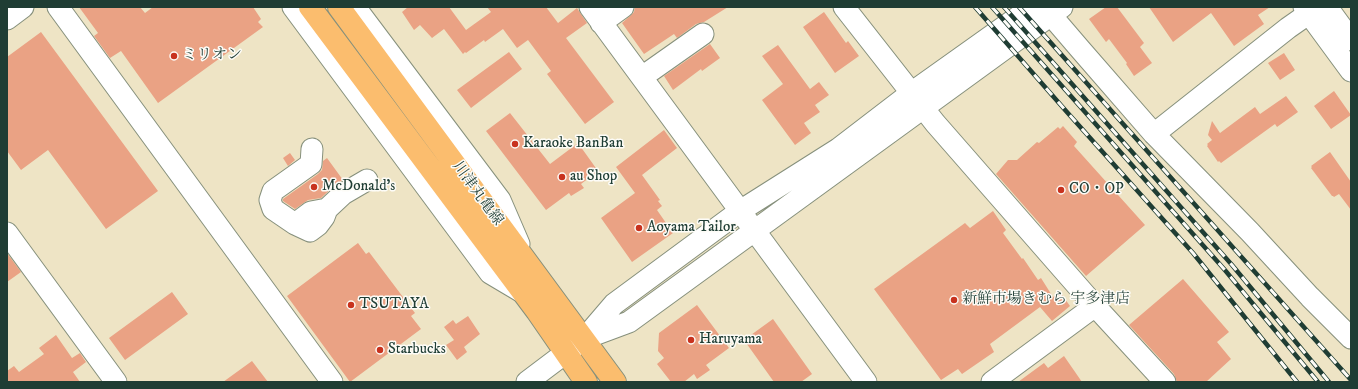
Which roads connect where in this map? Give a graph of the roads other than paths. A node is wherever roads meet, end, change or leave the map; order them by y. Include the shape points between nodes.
1 (23, 7) edge
2 (58, 7) edge
3 (293, 7) edge
4 (310, 7) edge
5 (338, 7) edge
6 (355, 7) edge
7 (623, 7) edge
8 (844, 7) edge
9 (1032, 7) edge
10 (1314, 9) edge
11 (1052, 10) edge
12 (596, 15) edge
13 (7, 19) edge
14 (703, 34) dead end
15 (1351, 40) edge
16 (1351, 71) edge
17 (642, 77) junction
18 (917, 101) junction
19 (1154, 134) junction
20 (312, 150) dead end
21 (367, 180) dead end
22 (740, 211) junction
23 (754, 231) junction
24 (7, 233) edge
25 (526, 261) junction
26 (522, 292) junction
27 (1095, 306) junction
28 (1351, 338) edge
29 (584, 339) junction
30 (566, 353) junction
31 (116, 382) edge
32 (332, 382) edge
33 (527, 382) edge
34 (586, 382) edge
35 (615, 382) edge
36 (866, 382) edge
37 (992, 382) edge
38 (1165, 382) edge

1 - 13 street
2 - 32 street
3 - 26 street via 490,273
4 - 26 main road, 川津丸亀線
5 - 25 main road, 川津丸亀線
6 - 25 street via 500,200
7 - 12 street
8 - 18 street
9 - 18 street
10 - 15 street
10 - 16 street
10 - 19 street
11 - 18 street
11 - 19 street
12 - 17 street
14 - 17 street
17 - 22 street
18 - 22 street
18 - 23 street
18 - 27 street
19 - 28 street
20 - 21 street via 311,164 273,191 270,200 273,209 295,224 311,212 327,209 343,194
22 - 23 street
22 - 29 street via 614,304
23 - 29 street via 629,322
23 - 36 street
24 - 31 street
25 - 29 main road, 川津丸亀線
26 - 30 main road, 川津丸亀線
27 - 37 street
27 - 38 street
29 - 30 street
29 - 35 main road, 川津丸亀線
30 - 33 street
30 - 34 main road, 川津丸亀線

